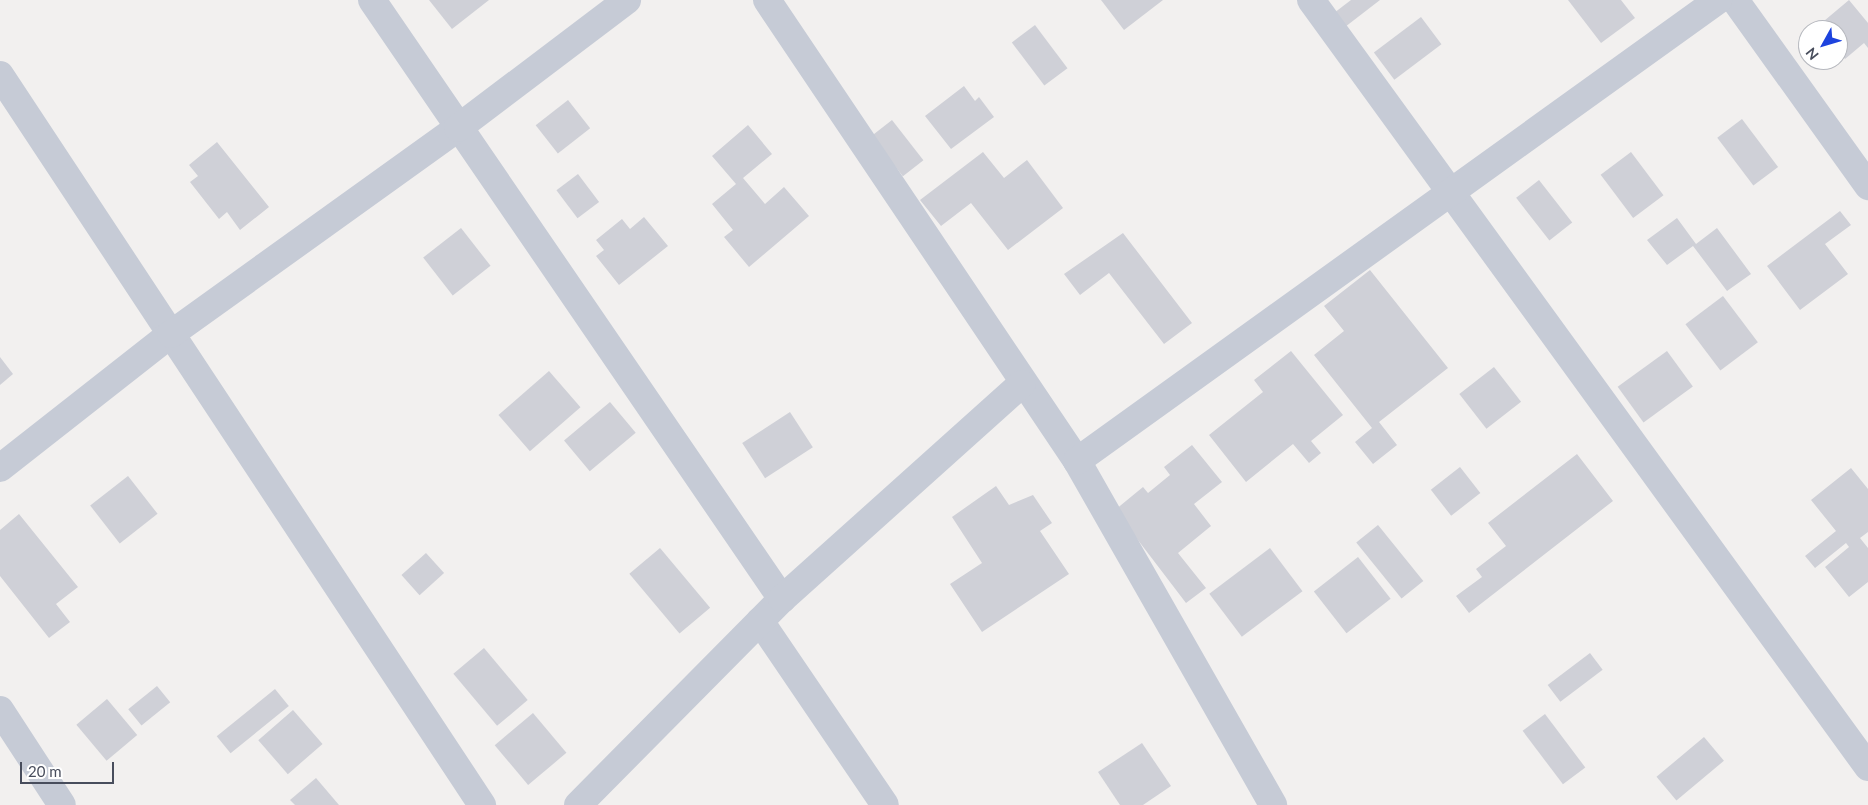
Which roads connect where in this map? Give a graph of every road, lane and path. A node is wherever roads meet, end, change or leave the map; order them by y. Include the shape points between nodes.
1 (372, 0) edge
2 (627, 0) edge
3 (767, 0) edge
4 (1311, 0) edge
5 (1718, 0) edge
6 (1735, 0) edge
7 (0, 74) edge
8 (458, 128) junction
9 (1868, 186) edge
10 (1451, 192) junction
11 (171, 334) junction
12 (1022, 384) junction
13 (1077, 461) junction
14 (0, 468) edge
15 (782, 599) junction
16 (760, 621) junction
17 (0, 710) edge
18 (1868, 767) edge
19 (62, 805) edge
20 (482, 805) edge
21 (578, 805) edge
22 (885, 805) edge
23 (1272, 805) edge

1 - 8 street
2 - 8 street
3 - 12 street
4 - 10 street
5 - 10 street
6 - 9 street
7 - 11 street
8 - 11 street
8 - 15 street
10 - 13 street
10 - 18 street
11 - 14 street
11 - 20 street
12 - 13 street
12 - 15 street
13 - 23 street
15 - 16 street
16 - 21 street
16 - 22 street
17 - 19 street

